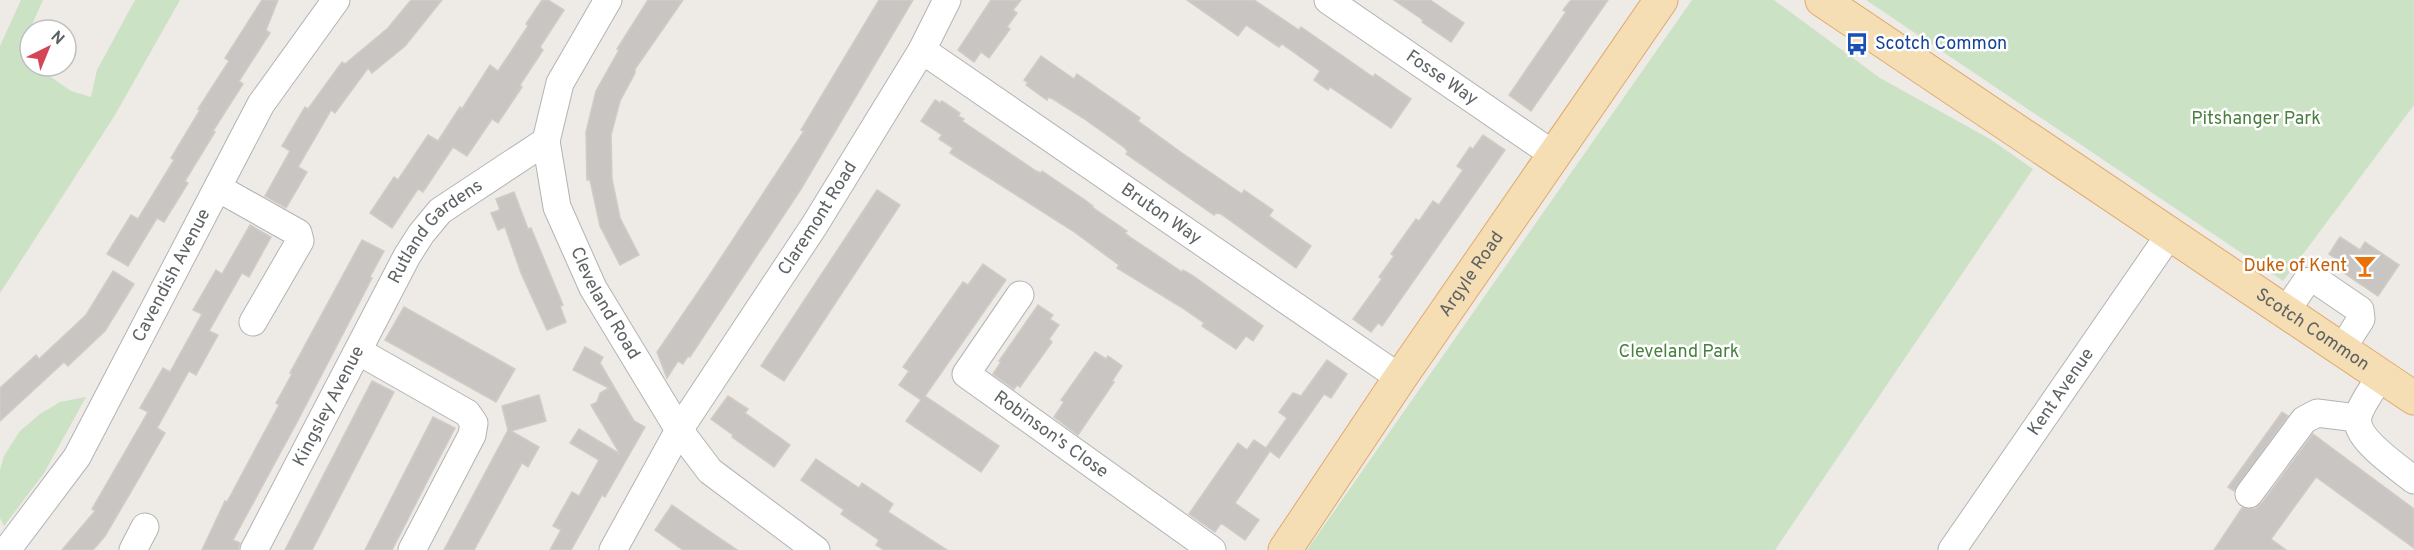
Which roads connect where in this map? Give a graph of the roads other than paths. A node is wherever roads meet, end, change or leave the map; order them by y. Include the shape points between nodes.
1 (336, 0) edge
2 (608, 0) edge
3 (947, 0) edge
4 (1328, 0) edge
5 (1661, 0) edge
6 (1822, 0) edge
7 (922, 50) junction
8 (546, 141) junction
9 (1554, 155) junction
10 (218, 188) junction
11 (2170, 234) junction
12 (1020, 295) dead end
13 (2286, 311) junction
14 (253, 322) dead end
15 (2342, 349) junction
16 (358, 351) junction
17 (2381, 375) junction
18 (1400, 378) junction
19 (2414, 398) edge
20 (2357, 418) junction
21 (679, 430) junction
22 (2414, 480) edge
23 (2249, 494) dead end
24 (7, 550) edge
25 (254, 550) edge
26 (412, 550) edge
27 (613, 550) edge
28 (816, 550) edge
29 (1212, 550) edge
30 (1285, 550) edge
31 (1952, 550) edge

1 - 10 street, Cavendish Avenue via 261,104
2 - 8 street, Cleveland Road via 560,83
3 - 7 street, Claremont Road
4 - 9 street, Fosse Way
5 - 9 main road, Argyle Road
6 - 11 main road, Scotch Common
7 - 18 street, Bruton Way
7 - 21 street, Claremont Road via 814,226
8 - 16 street, Rutland Gardens via 440,211 406,256
8 - 21 street, Cleveland Road via 557,207 593,288
9 - 18 main road, Argyle Road
10 - 14 street via 298,233 300,241
10 - 24 street, Cavendish Avenue via 77,457
11 - 13 main road, Scotch Common
11 - 31 street, Kent Avenue
12 - 29 street, Robinson's Close via 966,375
13 - 15 main road, Scotch Common
13 - 15 street via 2306,282 2316,280 2360,310 2361,319
15 - 17 main road, Scotch Common
16 - 25 street, Kingsley Avenue
16 - 26 street, Kingsley Avenue via 467,413 474,423 472,435
17 - 19 main road, Scotch Common
17 - 20 street
18 - 30 main road, Argyle Road
20 - 22 street via 2360,432 2369,442
20 - 23 street via 2317,413 2304,420
21 - 27 street, Claremont Road
21 - 28 street, Cleveland Road via 710,471

